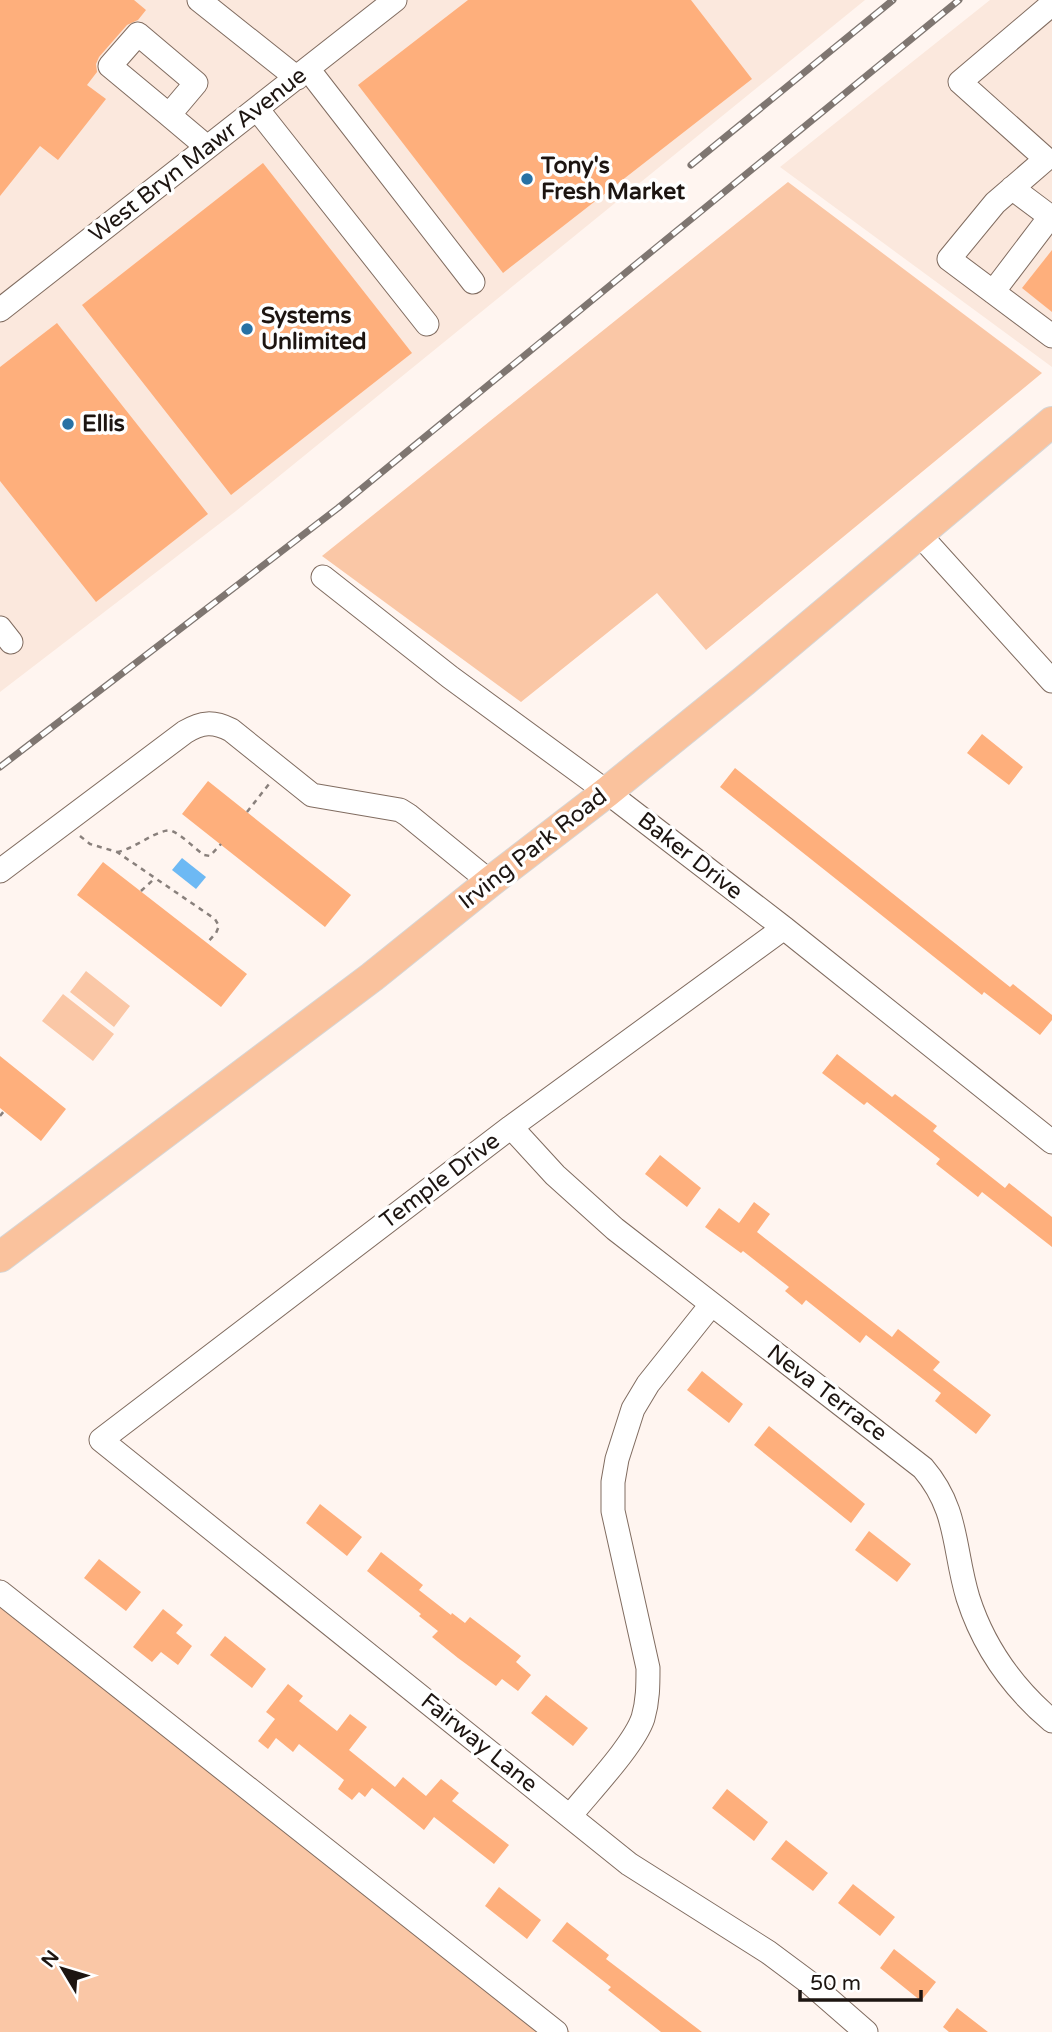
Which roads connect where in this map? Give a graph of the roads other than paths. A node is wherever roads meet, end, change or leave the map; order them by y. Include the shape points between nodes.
1 (199, 0) edge
2 (395, 0) edge
3 (1052, 4) edge
4 (303, 73) junction
5 (257, 109) junction
6 (169, 115) dead end
7 (207, 147) junction
8 (1049, 157) edge
9 (1012, 188) junction
10 (1051, 218) edge
11 (473, 282) dead end
12 (993, 292) junction
13 (0, 310) edge
14 (427, 324) dead end
15 (1052, 336) edge
16 (1052, 422) edge
17 (920, 535) junction
18 (323, 577) dead end
19 (1052, 681) edge
20 (607, 792) junction
21 (0, 870) edge
22 (489, 882) junction
23 (784, 929) junction
24 (510, 1128) junction
25 (1052, 1142) edge
26 (0, 1258) edge
27 (711, 1305) junction
28 (100, 1440) joint
29 (0, 1592) edge
30 (1052, 1721) edge
31 (570, 1816) junction
32 (556, 2032) edge
33 (866, 2032) edge

1 - 4 street
2 - 4 street, West Bryn Mawr Avenue
3 - 8 street via 960,82
4 - 5 street, West Bryn Mawr Avenue
4 - 11 street
5 - 7 street, West Bryn Mawr Avenue
5 - 14 street
6 - 7 street
7 - 13 street, West Bryn Mawr Avenue
8 - 9 street
9 - 10 street
9 - 12 street via 949,260
10 - 12 street
12 - 15 street
16 - 17 main road, Irving Park Road
17 - 19 street
17 - 20 main road, Irving Park Road
18 - 20 street, Baker Drive
20 - 22 main road, Irving Park Road
20 - 23 street, Baker Drive
21 - 22 street via 196,725 208,722 230,730 312,795 400,810
22 - 26 main road, Irving Park Road via 372,977
23 - 24 street, Temple Drive
23 - 25 street, Baker Drive
24 - 27 street, Neva Terrace via 589,1207
24 - 28 street, Temple Drive
27 - 30 street, Neva Terrace via 912,1459 935,1482 953,1525 978,1626 1010,1680
27 - 31 street via 648,1384 623,1434 613,1482 613,1511 648,1668 649,1693 635,1735
28 - 31 street, Fairway Lane
29 - 32 street
31 - 33 street, Fairway Lane via 629,1864 768,1952

